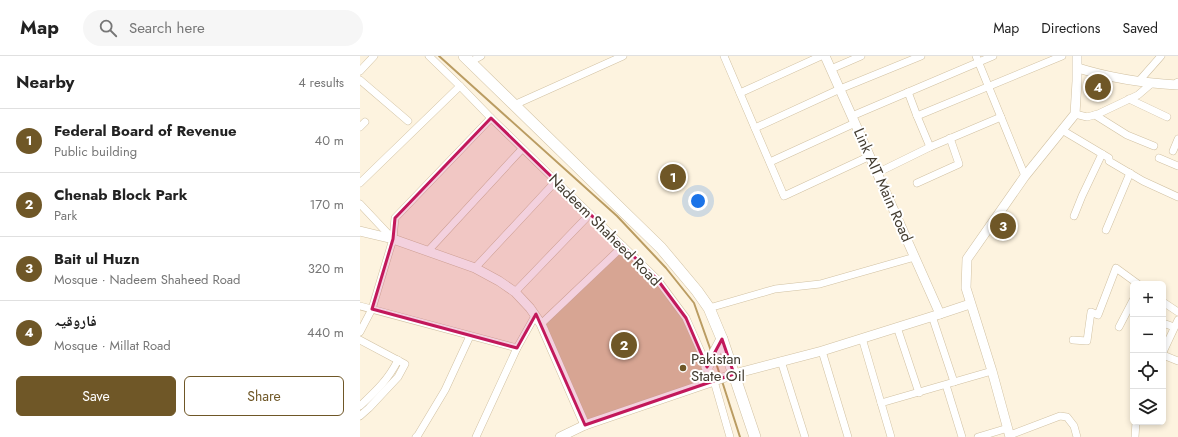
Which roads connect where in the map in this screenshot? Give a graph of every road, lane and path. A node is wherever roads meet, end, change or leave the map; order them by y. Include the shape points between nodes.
1 (374, 56) edge
2 (429, 56) edge
3 (481, 56) edge
4 (623, 56) edge
5 (821, 56) edge
6 (825, 56) edge
7 (861, 56) edge
8 (921, 56) edge
9 (993, 56) edge
10 (1062, 56) edge
11 (1077, 56) edge
12 (1161, 56) edge
13 (725, 57) edge
14 (467, 59) edge
15 (977, 59) edge
16 (1078, 68) junction
17 (831, 69) junction
18 (360, 71) edge
19 (360, 80) edge
20 (1139, 81) junction
21 (1152, 83) junction
22 (1178, 84) edge
23 (460, 86) junction
24 (989, 87) junction
25 (840, 89) junction
26 (908, 92) junction
27 (740, 93) junction
28 (1129, 99) junction
29 (514, 105) junction
30 (1076, 114) junction
31 (1095, 115) junction
32 (917, 116) junction
33 (1001, 117) junction
34 (1167, 117) dead end
35 (490, 118) junction
36 (853, 119) junction
37 (408, 121) dead end
38 (755, 128) junction
39 (1062, 130) junction
40 (950, 138) junction
41 (1178, 139) edge
42 (1154, 146) dead end
43 (930, 147) junction
44 (522, 149) junction
45 (1173, 151) dead end
46 (1102, 154) junction
47 (870, 156) junction
48 (1159, 158) dead end
49 (770, 162) junction
50 (1178, 166) edge
51 (877, 173) junction
52 (1130, 173) junction
53 (1025, 176) junction
54 (556, 181) junction
55 (917, 182) dead end
56 (360, 183) edge
57 (1178, 197) edge
58 (360, 204) edge
59 (590, 214) junction
60 (1074, 216) dead end
61 (1106, 230) dead end
62 (360, 231) edge
63 (393, 239) junction
64 (623, 246) junction
65 (428, 251) junction
66 (915, 258) junction
67 (475, 268) junction
68 (1134, 281) edge
69 (515, 292) junction
70 (970, 304) junction
71 (1166, 304) edge
72 (360, 306) edge
73 (1130, 306) edge
74 (709, 308) junction
75 (372, 309) junction
76 (1178, 312) edge
77 (936, 315) junction
78 (535, 316) junction
79 (1178, 320) edge
80 (541, 324) junction
81 (1166, 324) edge
82 (898, 327) junction
83 (1119, 327) dead end
84 (1174, 328) junction
85 (360, 332) edge
86 (470, 336) junction
87 (1174, 337) edge
88 (862, 338) junction
89 (360, 340) edge
90 (722, 340) junction
91 (1073, 340) dead end
92 (517, 348) junction
93 (1166, 349) edge
94 (822, 351) junction
95 (1166, 355) edge
96 (398, 360) junction
97 (781, 361) junction
98 (1178, 361) edge
99 (708, 366) junction
100 (992, 371) junction
101 (732, 375) junction
102 (715, 380) junction
103 (954, 382) junction
104 (946, 385) junction
105 (919, 392) junction
106 (881, 403) junction
107 (360, 406) edge
108 (360, 416) edge
109 (585, 425) junction
110 (1136, 425) edge
111 (1028, 429) junction
112 (1009, 433) edge
113 (418, 436) edge
114 (476, 437) edge
115 (560, 437) edge
116 (730, 437) edge
117 (755, 437) edge
118 (805, 437) edge
119 (848, 437) edge
120 (891, 437) edge
121 (962, 437) edge
122 (978, 437) edge
123 (1030, 437) edge
124 (1077, 437) edge
125 (1135, 437) edge

1 - 18 street
2 - 23 street, Nadeem Shaheed Road
3 - 14 street
4 - 29 street
5 - 27 street
6 - 17 street, Link AIT Main Road
7 - 17 street
8 - 25 street
9 - 15 street
10 - 24 street
11 - 16 street
12 - 20 street
13 - 27 street
14 - 29 main road, Nadeem Shaheed Road
15 - 24 street
15 - 26 street
16 - 20 street via 1099,75
16 - 30 street
17 - 25 street, Link AIT Main Road
19 - 37 street
20 - 21 street
21 - 22 street
21 - 28 street
23 - 35 street, Nadeem Shaheed Road
23 - 56 street
24 - 32 street
24 - 33 street
25 - 36 street, Link AIT Main Road
25 - 38 street
26 - 32 street
26 - 36 street
27 - 38 street
28 - 31 street
28 - 34 street
29 - 74 main road, Nadeem Shaheed Road via 661,248
30 - 31 street via 1087,118
30 - 39 street
31 - 42 street via 1127,135
32 - 43 street
33 - 40 street
33 - 53 street
35 - 44 street, Nadeem Shaheed Road
35 - 63 street via 395,218
36 - 47 street, Link AIT Main Road
36 - 49 street
38 - 49 street
39 - 46 street
39 - 53 street
40 - 43 street
40 - 55 street via 959,164
41 - 45 street
43 - 51 street
44 - 54 street, Nadeem Shaheed Road
44 - 65 street
46 - 52 street
46 - 60 street
47 - 49 street via 784,196
47 - 51 street, Link AIT Main Road
48 - 50 street
51 - 66 street, Link AIT Main Road
52 - 57 street
52 - 61 street
53 - 70 street via 967,258 966,288
54 - 59 street, Nadeem Shaheed Road
54 - 67 street
58 - 63 street
59 - 64 street, Nadeem Shaheed Road
59 - 69 street
62 - 63 street
63 - 65 street
63 - 75 street
64 - 80 street
64 - 99 street, Nadeem Shaheed Road via 658,279 686,318
65 - 67 street
66 - 74 street via 820,284 775,289
66 - 77 street, Link AIT Main Road
67 - 69 street
68 - 91 street via 1116,268 1098,315 1091,312 1087,341
69 - 78 street
70 - 77 street
70 - 100 street
71 - 76 street
72 - 75 street
73 - 83 street
74 - 90 main road, Nadeem Shaheed Road
75 - 85 street
75 - 86 street
77 - 82 street
77 - 103 street
78 - 80 street
78 - 92 street
79 - 84 street
80 - 109 street
81 - 84 street
82 - 88 street
82 - 105 street
84 - 87 street
86 - 92 street
86 - 113 street via 445,390
87 - 93 street
88 - 94 street
88 - 106 street
89 - 96 street
90 - 99 main road
90 - 101 main road, Nadeem Shaheed Road
92 - 114 street
94 - 97 street
94 - 119 street
95 - 98 street
96 - 107 street via 379,388
96 - 108 street via 405,364 398,377
97 - 101 street
97 - 118 street
99 - 102 street, Nadeem Shaheed Road
100 - 103 street
100 - 112 street
101 - 102 street
101 - 117 main road, Nadeem Shaheed Road
102 - 109 street
102 - 116 street, Nadeem Shaheed Road
103 - 104 street
104 - 105 street
104 - 121 street
105 - 106 street
106 - 120 street
109 - 115 street
110 - 125 street
111 - 112 street
111 - 123 street
111 - 124 street via 1060,416 1067,417 1074,426
112 - 122 street

